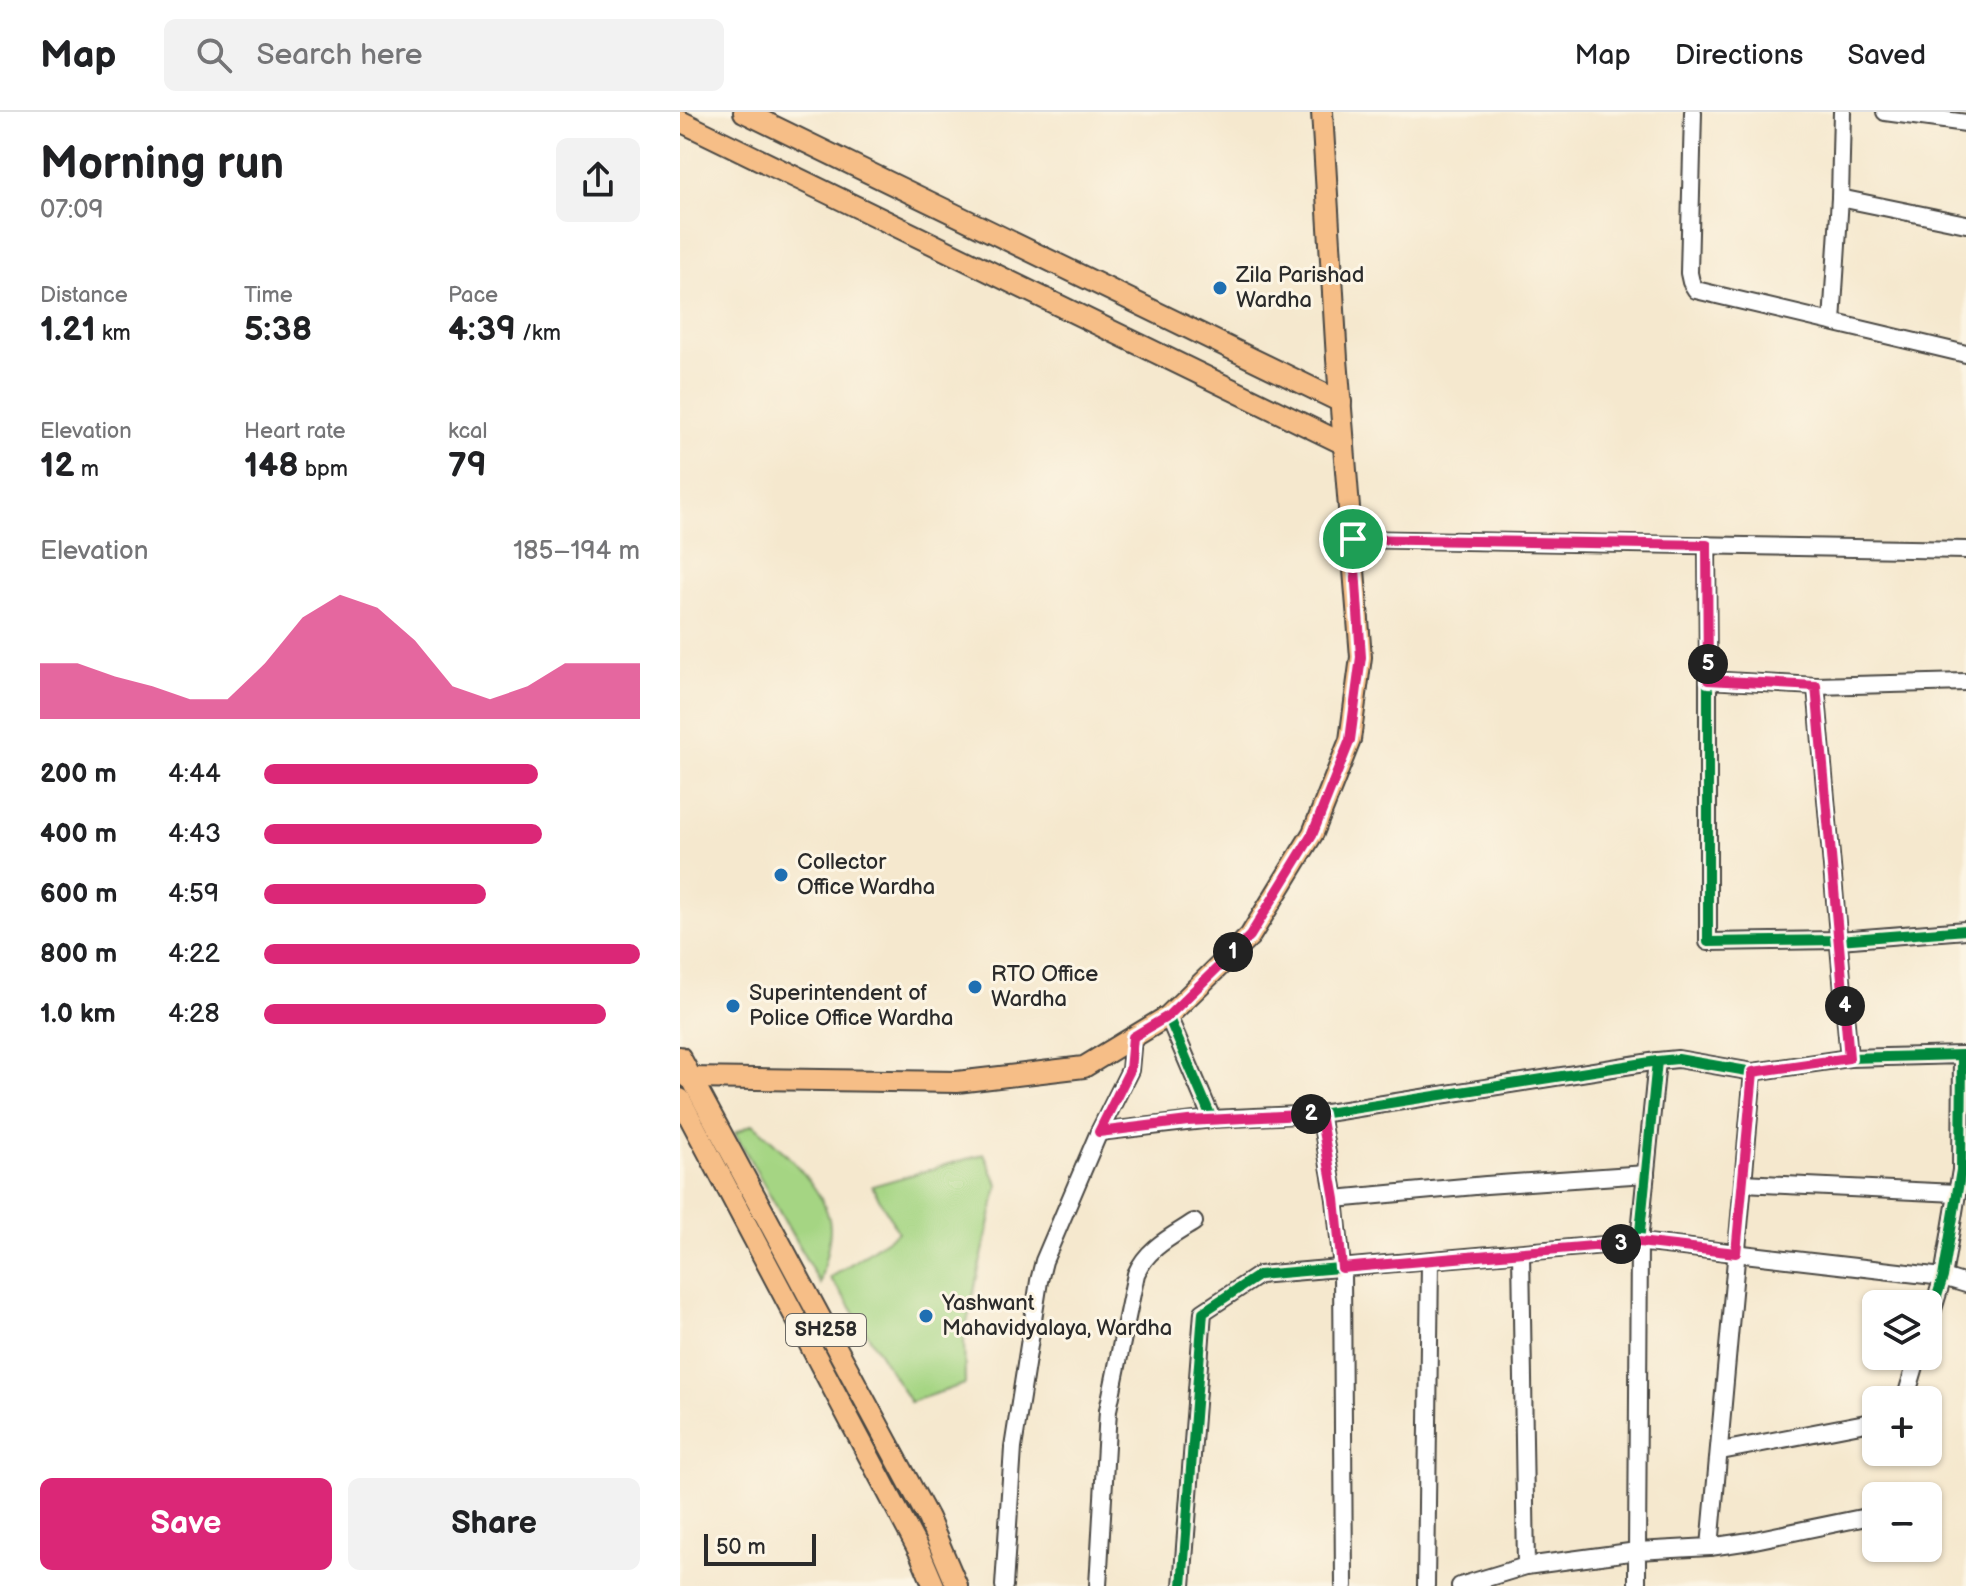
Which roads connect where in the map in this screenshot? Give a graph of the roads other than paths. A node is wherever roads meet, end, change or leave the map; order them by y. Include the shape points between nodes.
1 (744, 112) edge
2 (1322, 112) edge
3 (1693, 112) edge
4 (1842, 112) edge
5 (1885, 112) edge
6 (680, 121) edge
7 (1966, 123) edge
8 (1840, 198) junction
9 (1966, 224) edge
10 (1832, 322) junction
11 (1966, 354) edge
12 (1341, 402) junction
13 (1344, 444) junction
14 (1353, 539) junction
15 (1707, 545) junction
16 (1966, 550) edge
17 (1708, 680) junction
18 (1966, 682) edge
19 (1816, 686) junction
20 (1966, 930) edge
21 (1839, 940) junction
22 (1168, 1016) junction
23 (1133, 1037) junction
24 (680, 1057) edge
25 (1849, 1058) junction
26 (1657, 1061) junction
27 (1753, 1072) junction
28 (685, 1078) edge
29 (680, 1099) edge
30 (1320, 1114) junction
31 (1212, 1119) junction
32 (1099, 1132) junction
33 (1646, 1174) junction
34 (1743, 1183) junction
35 (1957, 1193) junction
36 (1335, 1199) junction
37 (1194, 1222) dead end
38 (1639, 1242) junction
39 (1521, 1253) junction
40 (1736, 1253) junction
41 (1430, 1261) junction
42 (1342, 1268) junction
43 (1943, 1277) junction
44 (1966, 1284) edge
45 (1939, 1290) edge
46 (1862, 1424) edge
47 (1721, 1451) junction
48 (1862, 1518) edge
49 (1710, 1547) junction
50 (1637, 1551) junction
51 (1526, 1566) junction
52 (934, 1586) edge
53 (957, 1586) edge
54 (1004, 1586) edge
55 (1098, 1586) edge
56 (1182, 1586) edge
57 (1344, 1586) edge
58 (1426, 1586) edge
59 (1460, 1586) edge
60 (1637, 1586) edge

1 - 12 main road
2 - 12 main road
3 - 10 street via 1689,273 1696,290
4 - 8 street
5 - 7 street
6 - 13 main road
8 - 9 street
8 - 10 street
10 - 11 street
12 - 13 main road
13 - 14 main road
14 - 15 street
14 - 22 main road via 1361,657 1350,740 1313,833 1250,936
15 - 16 street
15 - 17 street
17 - 19 street
17 - 21 street via 1708,942
18 - 19 street
19 - 21 street
20 - 21 street
21 - 25 street
22 - 23 main road
22 - 31 street
23 - 28 main road via 1084,1067 957,1082
23 - 32 street via 1130,1070
24 - 28 main road, SH258
25 - 27 street
25 - 35 street via 1962,1055
26 - 27 street via 1678,1059
26 - 30 street
26 - 33 street
27 - 34 street
28 - 53 main road, SH258 via 928,1518
29 - 52 main road, SH258
30 - 31 street
30 - 36 street
31 - 32 street
32 - 54 street via 1039,1281 1013,1448
33 - 36 street
33 - 38 street
34 - 35 street
34 - 40 street
35 - 43 street
36 - 42 street
37 - 55 street via 1153,1249 1136,1274 1108,1410
38 - 39 street
38 - 40 street
38 - 50 street
39 - 41 street
39 - 51 street
40 - 43 street
40 - 47 street
41 - 42 street
41 - 58 street
42 - 56 street via 1259,1275 1203,1312
42 - 57 street
43 - 44 street
43 - 45 street
46 - 47 street
47 - 49 street
48 - 49 street
49 - 50 street
50 - 51 street
50 - 60 street
51 - 59 street

